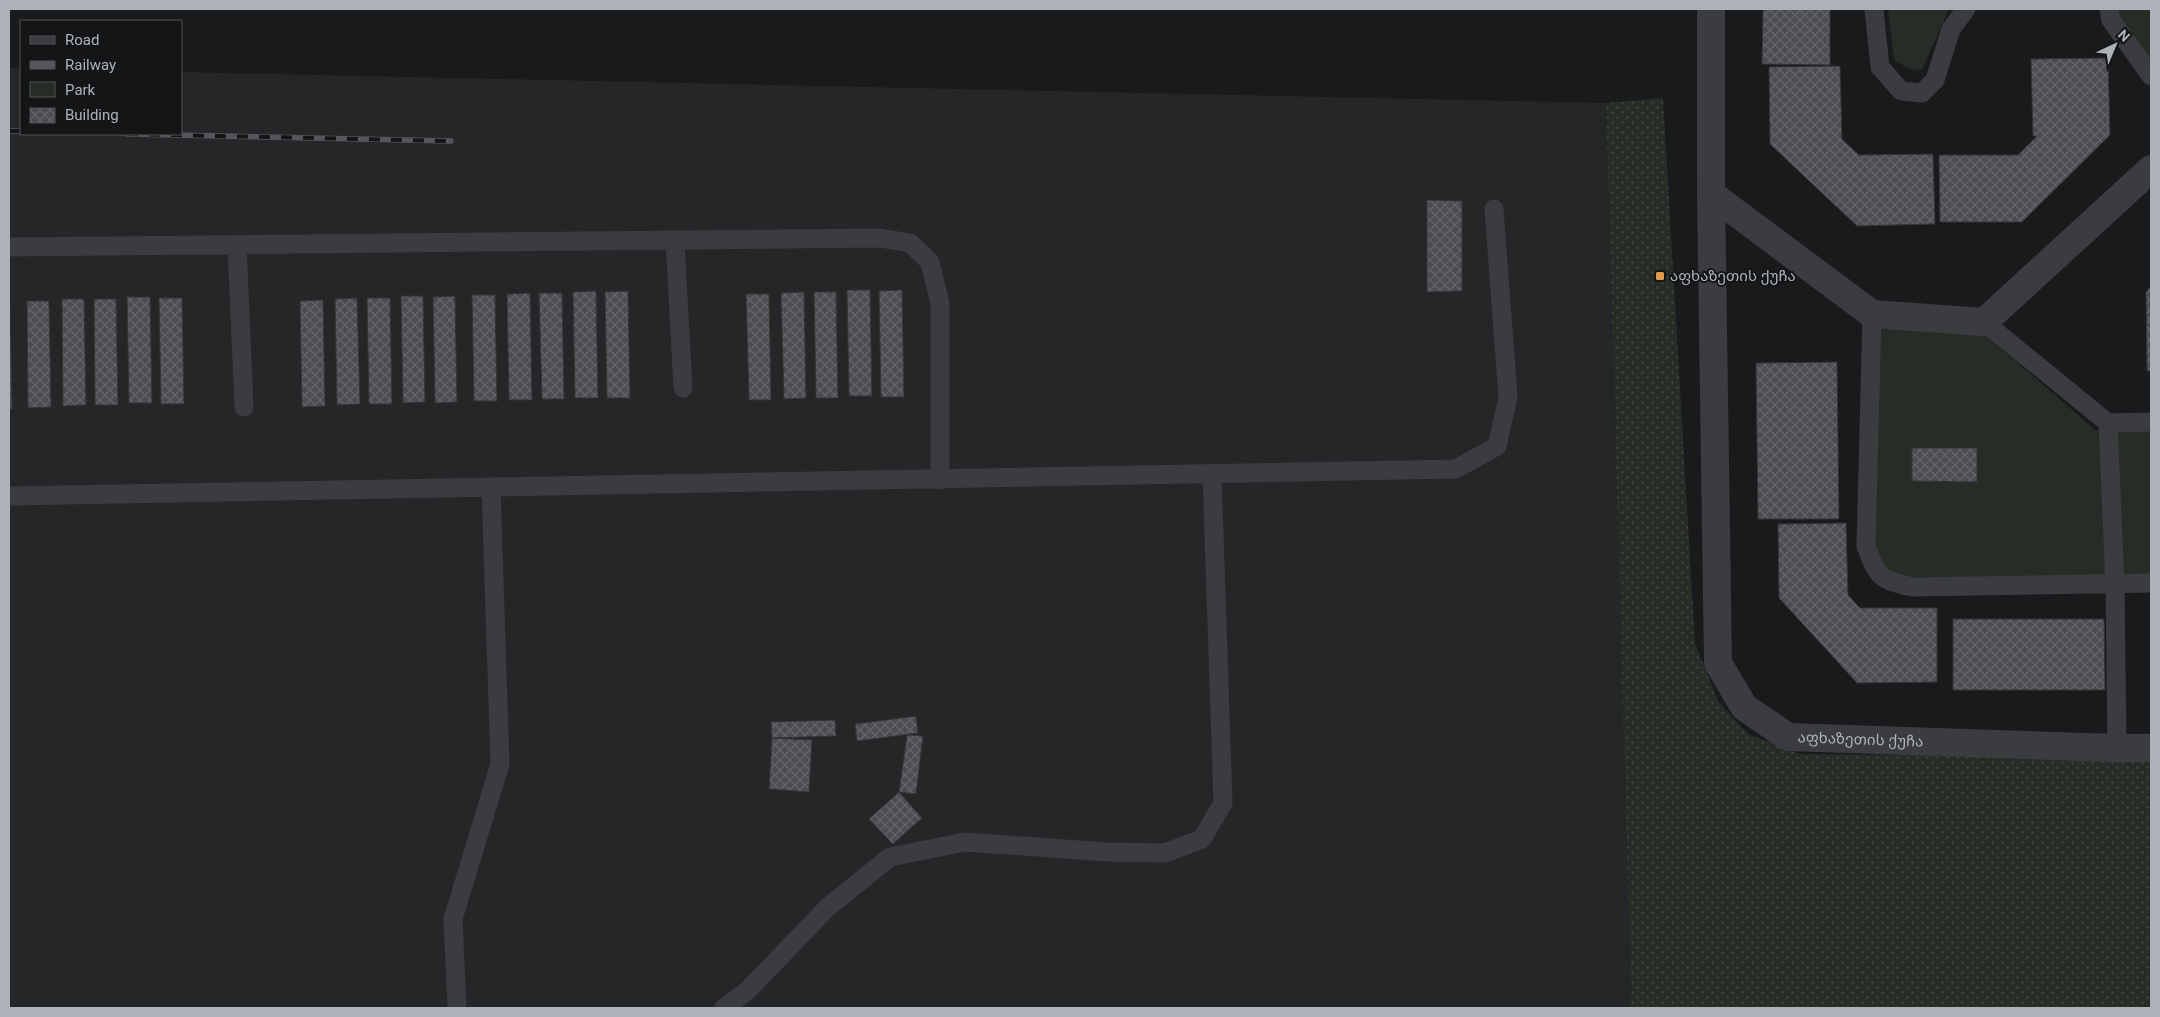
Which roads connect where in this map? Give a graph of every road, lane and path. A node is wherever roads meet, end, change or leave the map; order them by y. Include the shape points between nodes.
1 (1711, 9) edge
2 (1874, 9) edge
3 (1966, 9) edge
4 (2109, 9) edge
5 (2151, 76) edge
6 (2151, 169) edge
7 (1711, 194) junction
8 (1494, 209) dead end
9 (675, 240) junction
10 (237, 245) junction
11 (9, 247) edge
12 (1872, 314) junction
13 (1984, 322) junction
14 (683, 388) dead end
15 (244, 407) dead end
16 (2108, 422) junction
17 (2151, 422) edge
18 (1212, 474) junction
19 (940, 480) junction
20 (491, 488) junction
21 (9, 496) edge
22 (2151, 583) edge
23 (2115, 585) junction
24 (2116, 748) junction
25 (2151, 748) edge
26 (457, 1008) edge
27 (724, 1008) edge

1 - 7 street, აფხაზეთის ქუჩა
2 - 3 lane via 1880,67 1901,91 1922,93 1935,80 1951,29
4 - 5 lane via 2111,20
6 - 13 street
7 - 12 street
7 - 24 street, აფხაზეთის ქუჩა via 1718,663 1744,707 1788,737
8 - 18 lane via 1508,396 1496,446 1456,469
9 - 10 lane
9 - 14 lane
9 - 19 lane via 880,238 910,243 930,262 940,302
10 - 11 lane
10 - 15 lane
12 - 13 street
12 - 23 lane via 1866,546 1875,570 1889,582 1913,587
13 - 16 lane
16 - 17 lane
16 - 23 lane
18 - 19 lane
18 - 27 lane via 1223,803 1202,839 1165,853 964,842 890,857 828,907 748,990
19 - 20 lane
20 - 21 lane
20 - 26 lane via 500,764 454,919
22 - 23 lane
23 - 24 lane
24 - 25 street, აფხაზეთის ქუჩა

